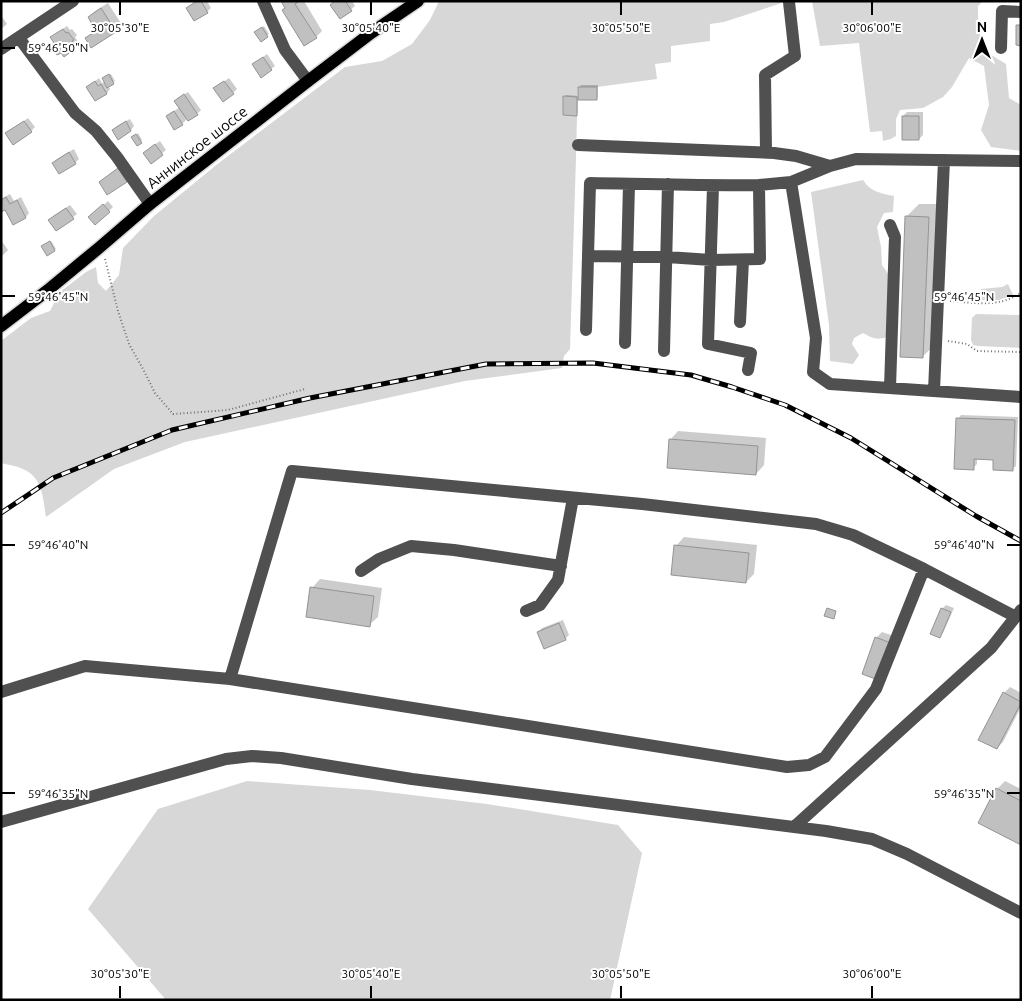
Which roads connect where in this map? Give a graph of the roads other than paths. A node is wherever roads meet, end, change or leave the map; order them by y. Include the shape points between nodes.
1 (73, 1) edge
2 (263, 1) edge
3 (418, 1) edge
4 (789, 2) edge
5 (1021, 12) edge
6 (19, 38) junction
7 (1001, 48) dead end
8 (1, 49) edge
9 (308, 81) junction
10 (578, 145) dead end
11 (766, 152) junction
12 (944, 160) junction
13 (1021, 161) edge
14 (830, 166) junction
15 (791, 182) junction
16 (629, 184) junction
17 (668, 184) junction
18 (759, 185) junction
19 (713, 186) junction
20 (150, 204) junction
21 (890, 225) dead end
22 (588, 256) junction
23 (627, 256) junction
24 (667, 257) junction
25 (712, 260) junction
26 (743, 260) junction
27 (740, 322) dead end
28 (1, 326) edge
29 (586, 330) dead end
30 (625, 344) dead end
31 (664, 351) dead end
32 (748, 370) dead end
33 (890, 388) junction
34 (934, 392) junction
35 (1021, 397) edge
36 (573, 498) junction
37 (561, 566) junction
38 (924, 569) junction
39 (360, 571) dead end
40 (526, 611) dead end
41 (1018, 613) edge
42 (230, 679) junction
43 (1, 692) edge
44 (1, 822) edge
45 (794, 827) junction
46 (1021, 913) edge

1 - 6 street
2 - 9 street via 285,50
3 - 9 main road, Аннинское шоссе
4 - 11 street via 795,56 765,75
5 - 7 street via 1002,11
6 - 8 street
6 - 20 street via 75,113 117,156
9 - 20 main road, Аннинское шоссе
10 - 11 street
11 - 14 street via 796,156
12 - 13 street
12 - 14 street via 856,159
12 - 34 street
14 - 15 street
15 - 18 street
15 - 33 street via 816,338 813,372 830,384
16 - 17 street
16 - 22 street via 590,183
16 - 23 street
17 - 19 street
17 - 24 street
18 - 19 street
18 - 26 street via 760,259
19 - 25 street
20 - 28 main road, Аннинское шоссе
21 - 33 street via 895,237
22 - 23 street
22 - 29 street
23 - 24 street
23 - 30 street
24 - 25 street
24 - 31 street
25 - 26 street
25 - 32 street via 708,344 751,353
26 - 27 street
33 - 34 street
34 - 35 street
36 - 37 street
36 - 38 street via 816,524 853,536
36 - 42 street via 292,471
37 - 39 street via 411,546
37 - 40 street via 558,580 540,606
38 - 41 street
38 - 42 street via 876,689 825,757 809,765 787,767
41 - 45 street via 991,648
42 - 43 street via 85,666
44 - 45 street via 226,759 252,756
45 - 46 street via 872,839

